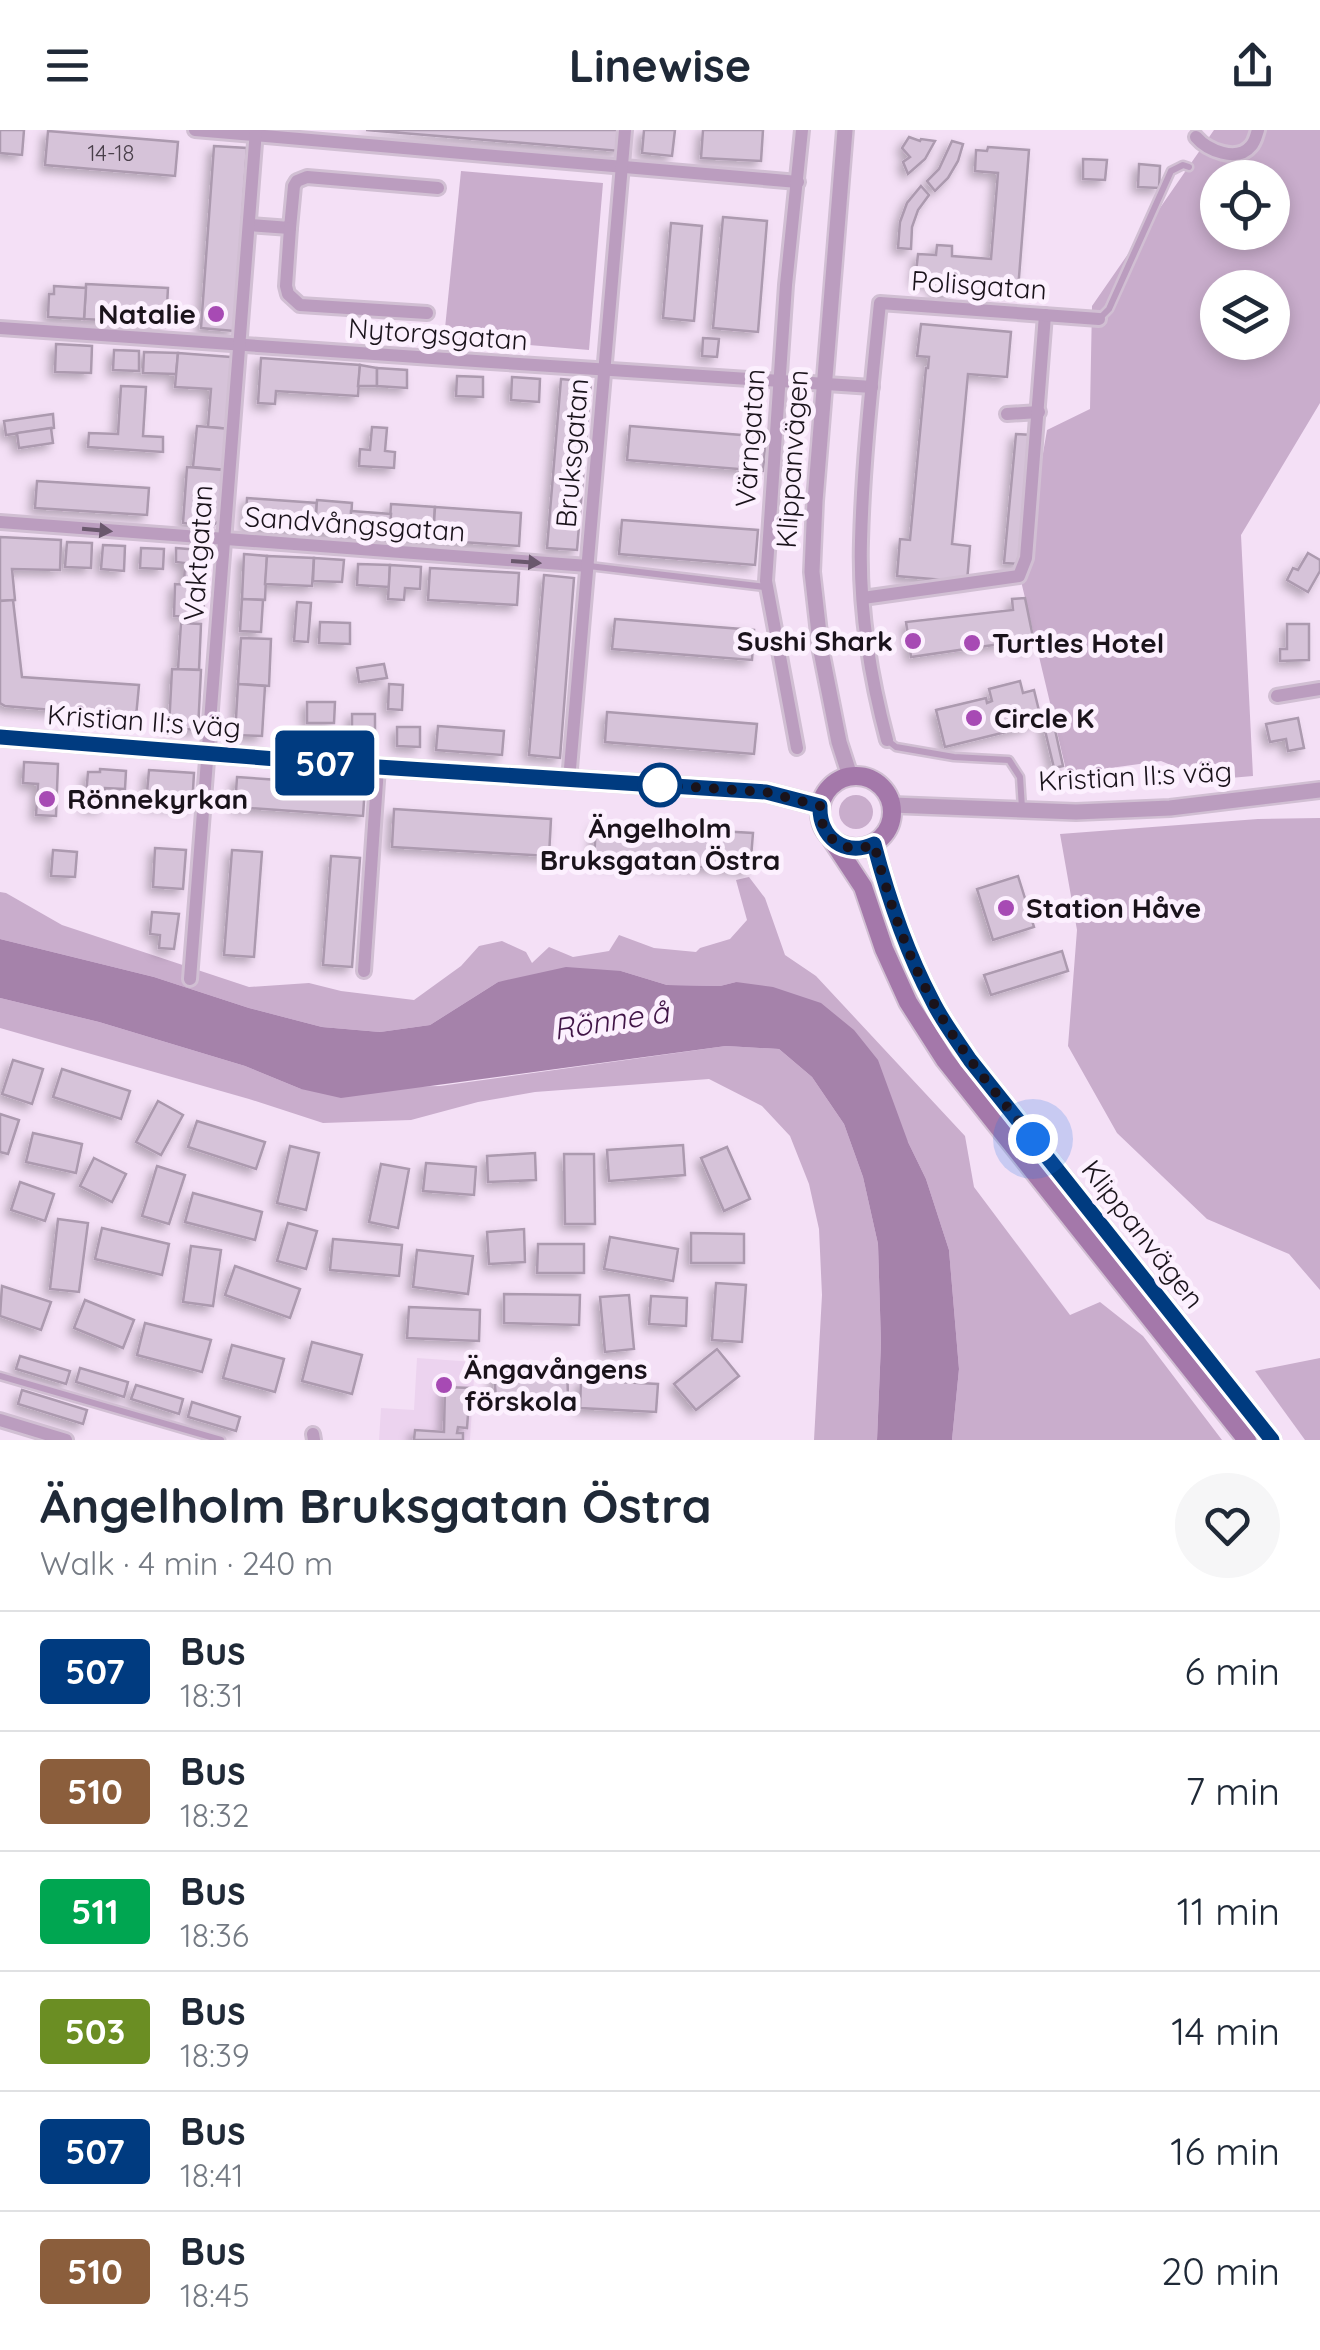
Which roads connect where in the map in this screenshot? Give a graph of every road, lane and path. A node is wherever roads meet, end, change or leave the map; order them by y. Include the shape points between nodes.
1 (195, 130) edge
2 (625, 130) edge
3 (802, 130) edge
4 (1258, 130) edge
5 (255, 132) edge
6 (847, 134) edge
7 (1196, 138) dead end
8 (1189, 166) dead end
9 (622, 167) junction
10 (798, 182) junction
11 (438, 188) dead end
12 (248, 225) junction
13 (290, 228) junction
14 (427, 312) dead end
15 (1044, 316) junction
16 (1099, 319) joint
17 (0, 328) edge
18 (240, 344) junction
19 (604, 372) junction
20 (779, 382) junction
21 (824, 385) junction
22 (872, 388) junction
23 (1039, 412) junction
24 (1006, 414) dead end
25 (0, 522) edge
26 (224, 540) junction
27 (588, 566) junction
28 (766, 587) junction
29 (863, 598) junction
30 (1320, 689) edge
31 (1277, 696) dead end
32 (0, 737) edge
33 (887, 740) joint
34 (797, 748) dead end
35 (208, 754) junction
36 (378, 767) junction
37 (850, 776) junction
38 (569, 780) junction
39 (1320, 790) edge
40 (892, 804) junction
41 (820, 806) junction
42 (1022, 809) junction
43 (832, 840) junction
44 (874, 844) junction
45 (364, 971) dead end
46 (190, 979) dead end
47 (0, 1376) edge
48 (0, 1420) edge
49 (48, 1438) edge
50 (66, 1440) edge
51 (221, 1440) edge
52 (1246, 1440) edge
53 (1272, 1440) edge

1 - 5 street
2 - 9 street, Bruksgatan
3 - 10 street, Värngatan
4 - 7 street via 1244,152 1206,148
5 - 9 street
5 - 12 street, Vaktgatan
6 - 21 street, Klippanvägen
8 - 16 lane via 1172,170
9 - 10 street
9 - 19 street, Bruksgatan
10 - 20 street, Värngatan
11 - 13 street via 302,178 294,186
12 - 13 street
12 - 18 street, Vaktgatan
13 - 14 street via 286,286 300,305
15 - 16 street, Polisgatan
15 - 22 street, Polisgatan via 880,303
15 - 23 street
17 - 18 street, Nytorgsgatan
18 - 19 street, Nytorgsgatan
18 - 26 street, Vaktgatan
19 - 20 street, Nytorgsgatan
19 - 27 street, Bruksgatan
20 - 21 street, Nytorgsgatan
20 - 28 street, Värngatan
21 - 22 street, Nytorgsgatan
21 - 37 street, Klippanvägen via 812,572 820,651
22 - 29 street
23 - 24 street
23 - 29 street via 1019,576
25 -> 26 street, Sandvångsgatan
26 -> 27 street, Sandvångsgatan
26 - 35 street, Vaktgatan
27 - 28 lane
27 - 38 street, Bruksgatan
28 - 34 street, Värngatan
29 - 33 street
30 - 31 street
32 - 35 main road, Kristian II:s väg
33 - 42 lane via 954,757 1009,760 1020,777
35 - 36 main road, Kristian II:s väg
35 - 46 street, Vaktgatan
36 - 38 main road, Kristian II:s väg
36 - 45 street
37 - 40 main road via 876,782
37 - 41 main road via 828,790
38 - 41 main road, Kristian II:s väg via 766,792
39 - 42 street, Kristian II:s väg via 1170,808
40 - 42 street, Kristian II:s väg
40 - 44 main road via 888,831
41 - 43 main road, Klippanvägen
43 - 44 main road via 848,848
43 - 52 main road, Klippanvägen via 863,887 908,1002 945,1060
44 - 53 main road, Klippanvägen via 908,949 970,1060
47 - 51 lane
48 - 49 street
49 - 50 street

